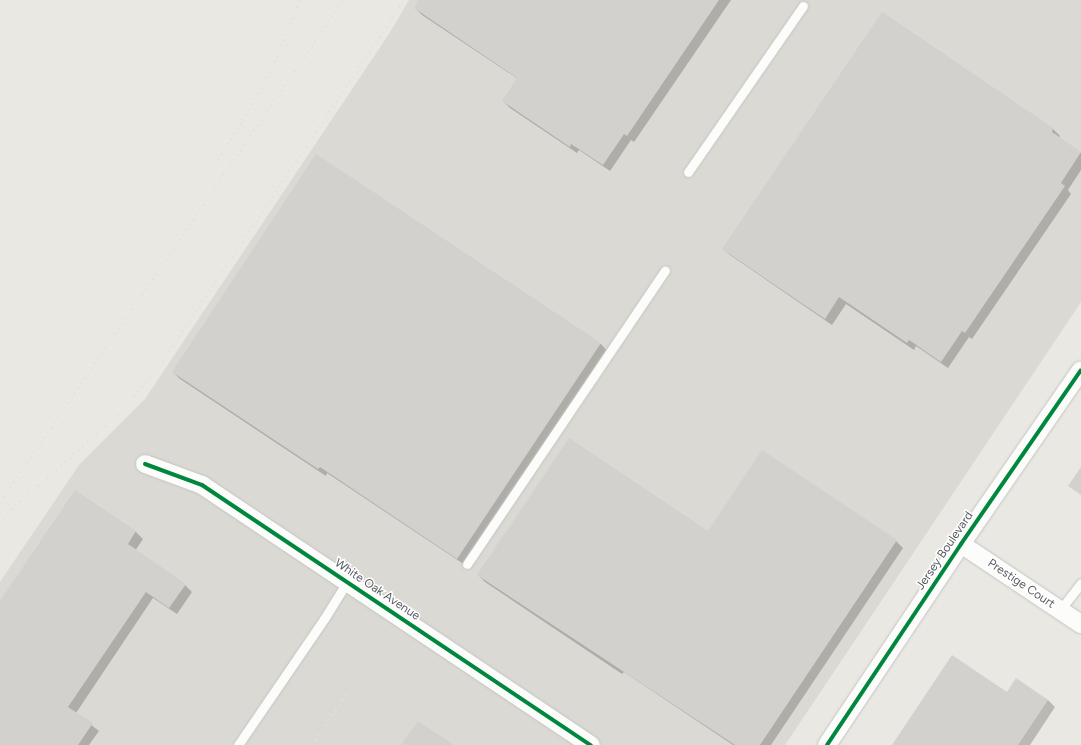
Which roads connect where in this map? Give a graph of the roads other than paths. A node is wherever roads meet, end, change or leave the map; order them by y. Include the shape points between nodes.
1 (803, 6) dead end
2 (688, 172) dead end
3 (665, 270) dead end
4 (1081, 370) edge
5 (145, 464) dead end
6 (961, 544) junction
7 (466, 564) dead end
8 (347, 582) junction
9 (1081, 583) edge
10 (1060, 610) junction
11 (1081, 624) edge
12 (238, 745) edge
13 (591, 745) edge
14 (827, 745) edge

1 - 2 lane
3 - 7 lane
4 - 6 street, Jersey Boulevard
5 - 8 street, White Oak Avenue via 202,485
6 - 10 street, Prestige Court
6 - 14 street, Jersey Boulevard
8 - 12 lane
8 - 13 street, White Oak Avenue
9 - 10 lane
10 - 11 street, Prestige Court

